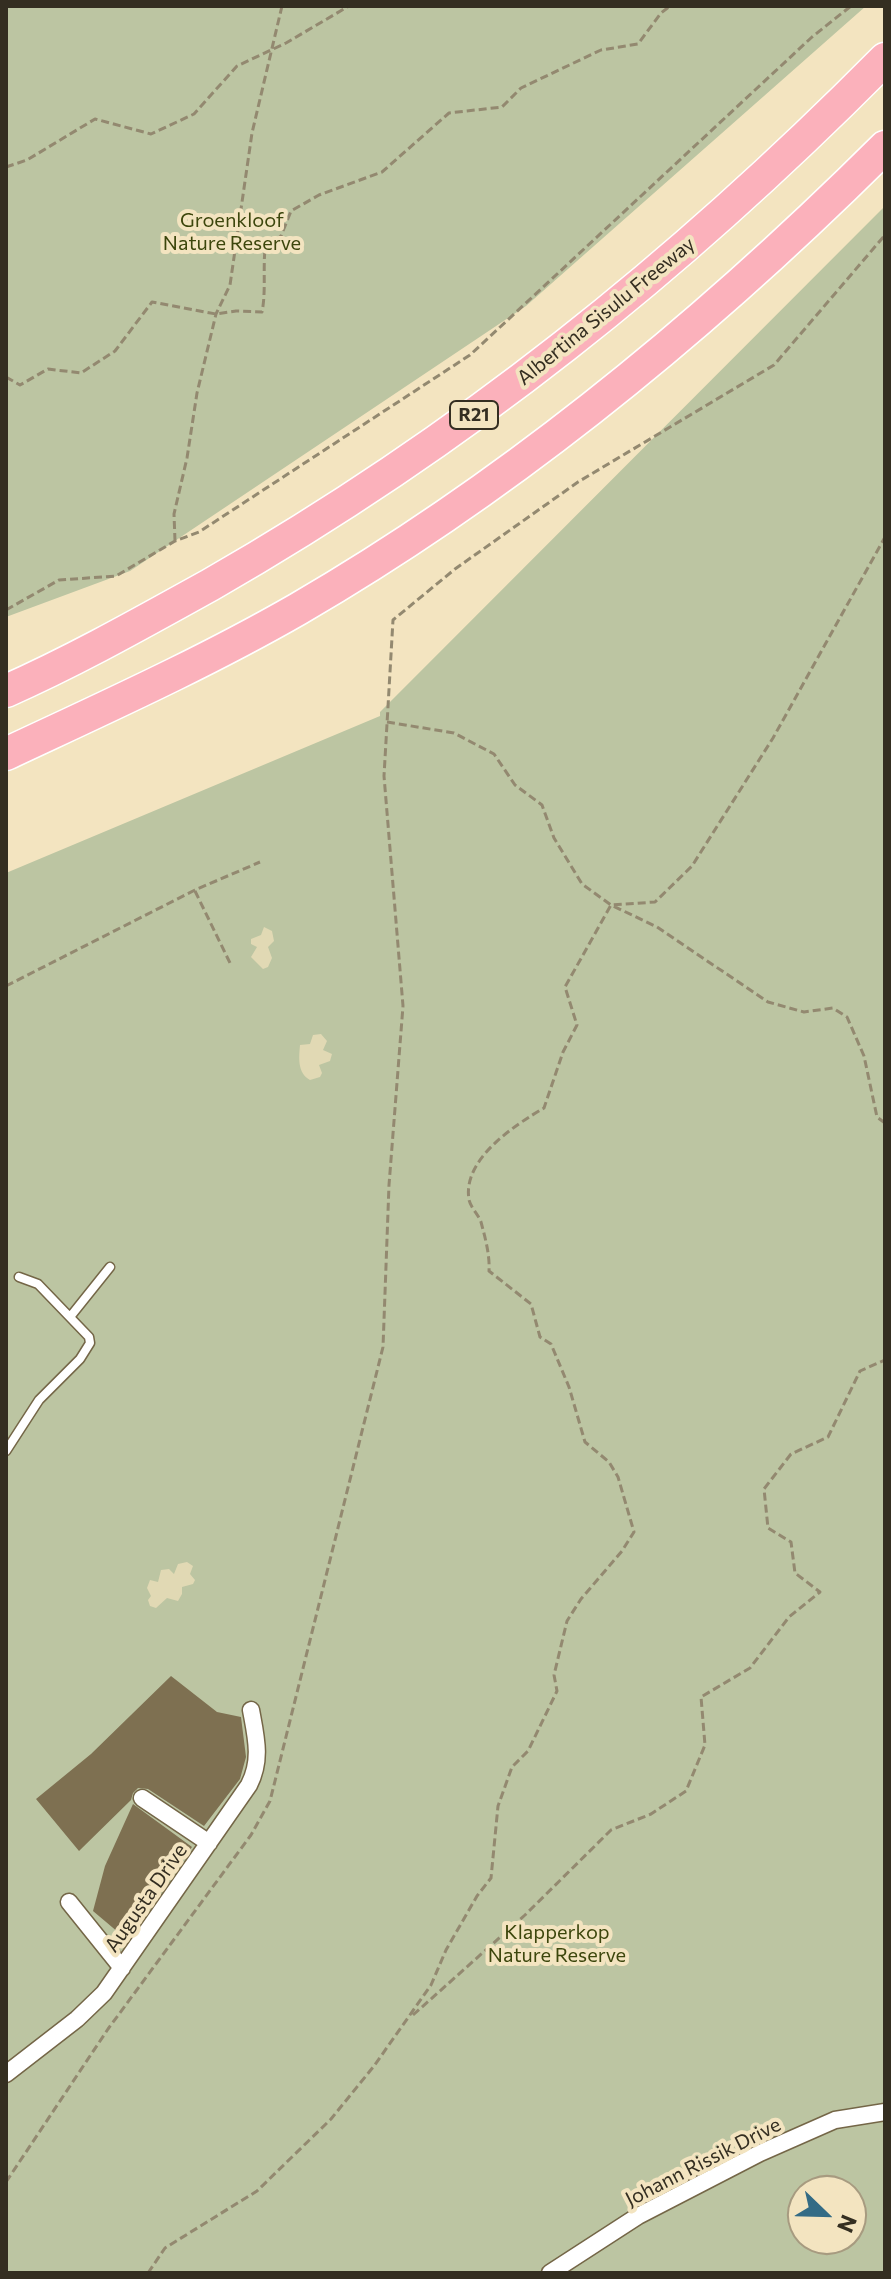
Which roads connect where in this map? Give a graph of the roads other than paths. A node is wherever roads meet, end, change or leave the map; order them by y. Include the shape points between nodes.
1 (885, 59) edge
2 (885, 147) edge
3 (6, 691) edge
4 (6, 754) edge
5 (110, 1267) dead end
6 (19, 1277) dead end
7 (70, 1317) junction
8 (6, 1451) edge
9 (251, 1710) dead end
10 (142, 1798) dead end
11 (209, 1843) junction
12 (69, 1902) dead end
13 (122, 1968) junction
14 (6, 2074) edge
15 (885, 2112) edge
16 (550, 2273) edge

1 - 3 highway, Albertina Sisulu Freeway / R21 via 727,212 516,385 268,551
2 - 4 highway via 755,271 583,416 483,489 298,609
5 - 7 lane
6 - 7 lane via 38,1284
7 - 8 lane via 89,1337 87,1351 39,1400
9 - 11 street, Augusta Drive via 258,1751 255,1774
10 - 11 street
11 - 13 street, Augusta Drive
12 - 13 street
13 - 14 street, Augusta Drive via 91,2007
15 - 16 street, Johann Rissik Drive via 835,2120 760,2153 638,2216

